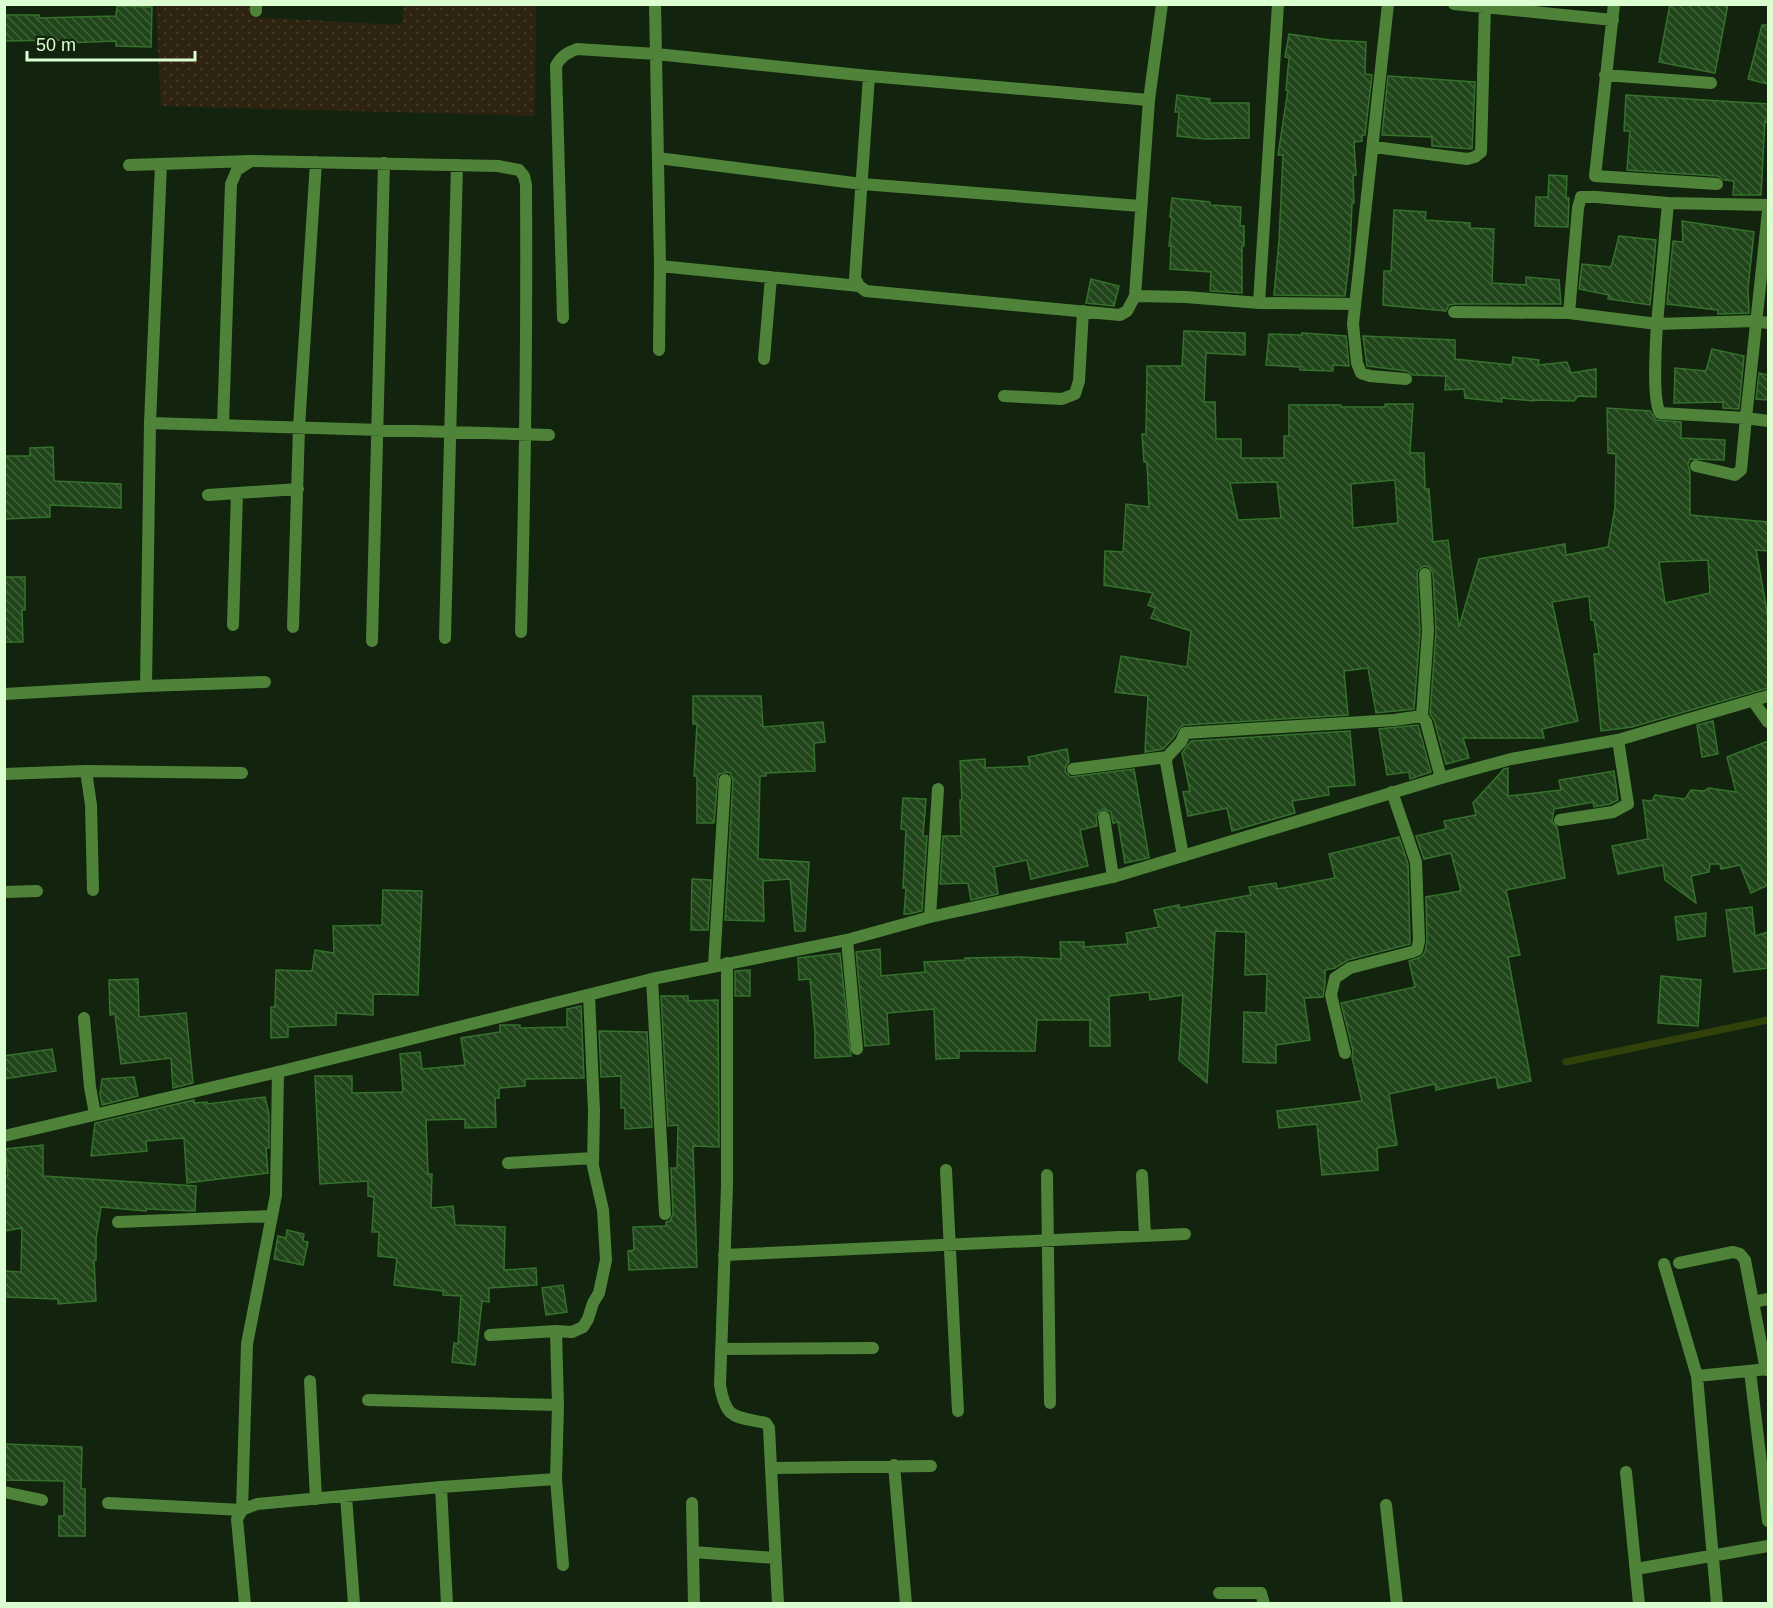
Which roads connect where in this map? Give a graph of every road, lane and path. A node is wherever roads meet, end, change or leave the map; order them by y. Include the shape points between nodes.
1 (656, 4) edge
2 (1162, 4) edge
3 (1278, 4) edge
4 (1388, 4) edge
5 (1454, 4) edge
6 (1614, 4) edge
7 (1485, 5) edge
8 (1612, 20) junction
9 (656, 54) junction
10 (1605, 75) junction
11 (869, 76) junction
12 (1711, 83) dead end
13 (1149, 100) junction
14 (1374, 147) junction
15 (658, 158) junction
16 (251, 161) junction
17 (315, 162) junction
18 (384, 163) junction
19 (161, 164) junction
20 (129, 165) dead end
21 (457, 165) junction
22 (862, 184) junction
23 (1717, 184) dead end
24 (1668, 203) junction
25 (1768, 205) edge
26 (1140, 206) junction
27 (1768, 211) edge
28 (660, 266) junction
29 (771, 277) junction
30 (859, 286) junction
31 (1135, 296) junction
32 (1259, 303) junction
33 (1355, 304) junction
34 (1083, 311) junction
35 (1454, 312) dead end
36 (1569, 313) junction
37 (563, 318) dead end
38 (1755, 321) junction
39 (1768, 323) edge
40 (1657, 324) junction
41 (659, 350) dead end
42 (765, 359) dead end
43 (1406, 379) dead end
44 (1004, 396) dead end
45 (1746, 418) junction
46 (1768, 421) edge
47 (150, 423) junction
48 (223, 425) junction
49 (299, 427) junction
50 (376, 429) junction
51 (452, 432) junction
52 (526, 434) junction
53 (549, 435) dead end
54 (1696, 466) dead end
55 (298, 489) junction
56 (237, 493) junction
57 (208, 495) dead end
58 (1425, 574) dead end
59 (233, 625) dead end
60 (293, 627) dead end
61 (520, 632) dead end
62 (445, 638) dead end
63 (372, 641) dead end
64 (265, 682) dead end
65 (146, 686) junction
66 (4, 694) edge
67 (1768, 696) edge
68 (1753, 701) junction
69 (1422, 716) junction
70 (1768, 722) edge
71 (1618, 740) junction
72 (1167, 757) junction
73 (1073, 769) dead end
74 (86, 771) junction
75 (242, 773) dead end
76 (4, 774) edge
77 (1442, 778) junction
78 (725, 780) dead end
79 (938, 789) dead end
80 (1392, 792) junction
81 (1104, 817) dead end
82 (1560, 820) dead end
83 (1183, 856) junction
84 (1113, 877) junction
85 (93, 890) dead end
86 (37, 891) dead end
87 (4, 892) edge
88 (930, 917) junction
89 (847, 940) junction
90 (727, 963) junction
91 (714, 965) junction
92 (652, 979) junction
93 (590, 995) junction
94 (84, 1018) dead end
95 (857, 1049) dead end
96 (1344, 1053) dead end
97 (278, 1072) junction
98 (95, 1114) junction
99 (4, 1136) edge
100 (593, 1158) junction
101 (508, 1163) dead end
102 (946, 1170) dead end
103 (1142, 1175) dead end
104 (1047, 1176) dead end
105 (665, 1214) dead end
106 (270, 1216) junction
107 (118, 1222) dead end
108 (1185, 1234) dead end
109 (1145, 1236) junction
110 (1048, 1240) junction
111 (949, 1245) junction
112 (724, 1255) junction
113 (1679, 1263) dead end
114 (1664, 1264) dead end
115 (1768, 1299) edge
116 (1753, 1302) junction
117 (556, 1331) junction
118 (490, 1335) dead end
119 (873, 1348) dead end
120 (721, 1349) junction
121 (1767, 1370) edge
122 (1750, 1371) junction
123 (1697, 1376) junction
124 (310, 1381) dead end
125 (368, 1400) dead end
126 (1050, 1402) dead end
127 (558, 1405) junction
128 (958, 1411) dead end
129 (894, 1465) junction
130 (931, 1466) dead end
131 (772, 1468) junction
132 (1626, 1472) dead end
133 (556, 1479) junction
134 (441, 1487) junction
135 (4, 1492) edge
136 (346, 1496) junction
137 (315, 1499) junction
138 (42, 1500) dead end
139 (108, 1503) dead end
140 (692, 1503) dead end
141 (1386, 1505) dead end
142 (242, 1509) junction
143 (1768, 1521) edge
144 (1768, 1546) edge
145 (693, 1552) junction
146 (1713, 1554) junction
147 (775, 1558) junction
148 (563, 1565) dead end
149 (1636, 1569) junction
150 (1219, 1593) dead end
151 (245, 1604) edge
152 (354, 1604) edge
153 (447, 1604) edge
154 (694, 1604) edge
155 (778, 1604) edge
156 (906, 1604) edge
157 (1264, 1604) edge
158 (1397, 1604) edge
159 (1639, 1604) edge
160 (1717, 1604) edge

1 - 9 street
2 - 13 street
3 - 32 street
4 - 14 street
5 - 7 street
6 - 8 street
7 - 8 street
7 - 14 street via 1481,152 1467,159
8 - 10 street
9 - 11 street
9 - 15 street
9 - 37 street via 577,50 561,57 556,66
10 - 12 street
10 - 23 street via 1595,176
11 - 13 street
11 - 22 street
13 - 26 street
14 - 33 street
15 - 22 street
15 - 28 street
16 - 17 street
16 - 19 street
16 - 48 street via 237,170 231,184
17 - 18 street
17 - 49 street
18 - 21 street
18 - 50 street
19 - 20 street
19 - 47 street
21 - 51 street
21 - 52 street via 498,166 519,170 524,176
22 - 26 street
22 - 30 street via 855,279
24 - 25 street
24 - 36 street via 1581,197
24 - 40 street
26 - 31 street
27 - 38 street
28 - 29 street
28 - 41 street
29 - 30 street
29 - 42 street
30 - 34 street via 866,291
31 - 32 street
31 - 34 street via 1127,311 1120,315
32 - 33 street
33 - 43 street via 1353,324 1361,373
34 - 44 street via 1075,394 1062,399
35 - 36 street
36 - 40 street
38 - 39 street
38 - 40 street
38 - 45 street
40 - 45 street via 1655,377 1660,413
45 - 46 street
45 - 54 street via 1741,471 1735,475
47 - 48 street
47 - 65 street
48 - 49 street
49 - 50 street
49 - 55 street
50 - 51 street
50 - 63 street
51 - 52 street
51 - 62 street
52 - 53 street
52 - 61 street
55 - 56 street
55 - 60 street
56 - 57 street
56 - 59 street
58 - 69 street via 1428,631
64 - 65 street
65 - 66 street
67 - 68 street
68 - 70 street
68 - 71 street
69 - 72 street via 1185,733
69 - 77 street
71 - 77 street via 1511,759
71 - 82 street via 1628,804 1613,812
72 - 73 street
72 - 83 street
74 - 75 street
74 - 76 street
74 - 85 street
77 - 80 street
78 - 91 street
79 - 88 street
80 - 83 street
80 - 96 street via 1416,862 1419,941 1417,950 1350,968 1335,978 1331,995
81 - 84 street
83 - 84 street
84 - 88 street
86 - 87 street
88 - 89 street
89 - 90 street
89 - 95 street
90 - 91 street
90 - 112 street
91 - 92 street
92 - 93 street
92 - 105 street
93 - 97 street
93 - 100 street
94 - 98 street
97 - 98 street
97 - 106 street via 277,1178
98 - 99 street
100 - 101 street
100 - 117 street via 603,1210 606,1260 599,1293 583,1327 572,1332
102 - 111 street
103 - 109 street
104 - 110 street
106 - 107 street
106 - 142 street via 247,1344
108 - 109 street
109 - 110 street
110 - 111 street
110 - 126 street
111 - 112 street
111 - 128 street
112 - 120 street
113 - 116 street via 1733,1252 1740,1254
114 - 123 street
115 - 116 street
116 - 121 street
117 - 118 street
117 - 127 street
119 - 120 street
120 - 131 street via 720,1385 727,1411 766,1423
121 - 122 street
122 - 123 street
122 - 143 street
123 - 146 street
124 - 137 street
125 - 127 street
127 - 133 street
129 - 130 street
129 - 131 street
129 - 156 street
131 - 147 street
132 - 149 street
133 - 134 street
133 - 148 street
134 - 136 street
134 - 153 street
135 - 138 street
136 - 137 street
136 - 152 street
137 - 142 street
139 - 142 street
140 - 145 street
141 - 158 street
142 - 151 street via 237,1519
144 - 146 street
145 - 147 street
145 - 154 street
146 - 149 street
146 - 160 street
147 - 155 street
149 - 159 street
150 - 157 street via 1261,1593

